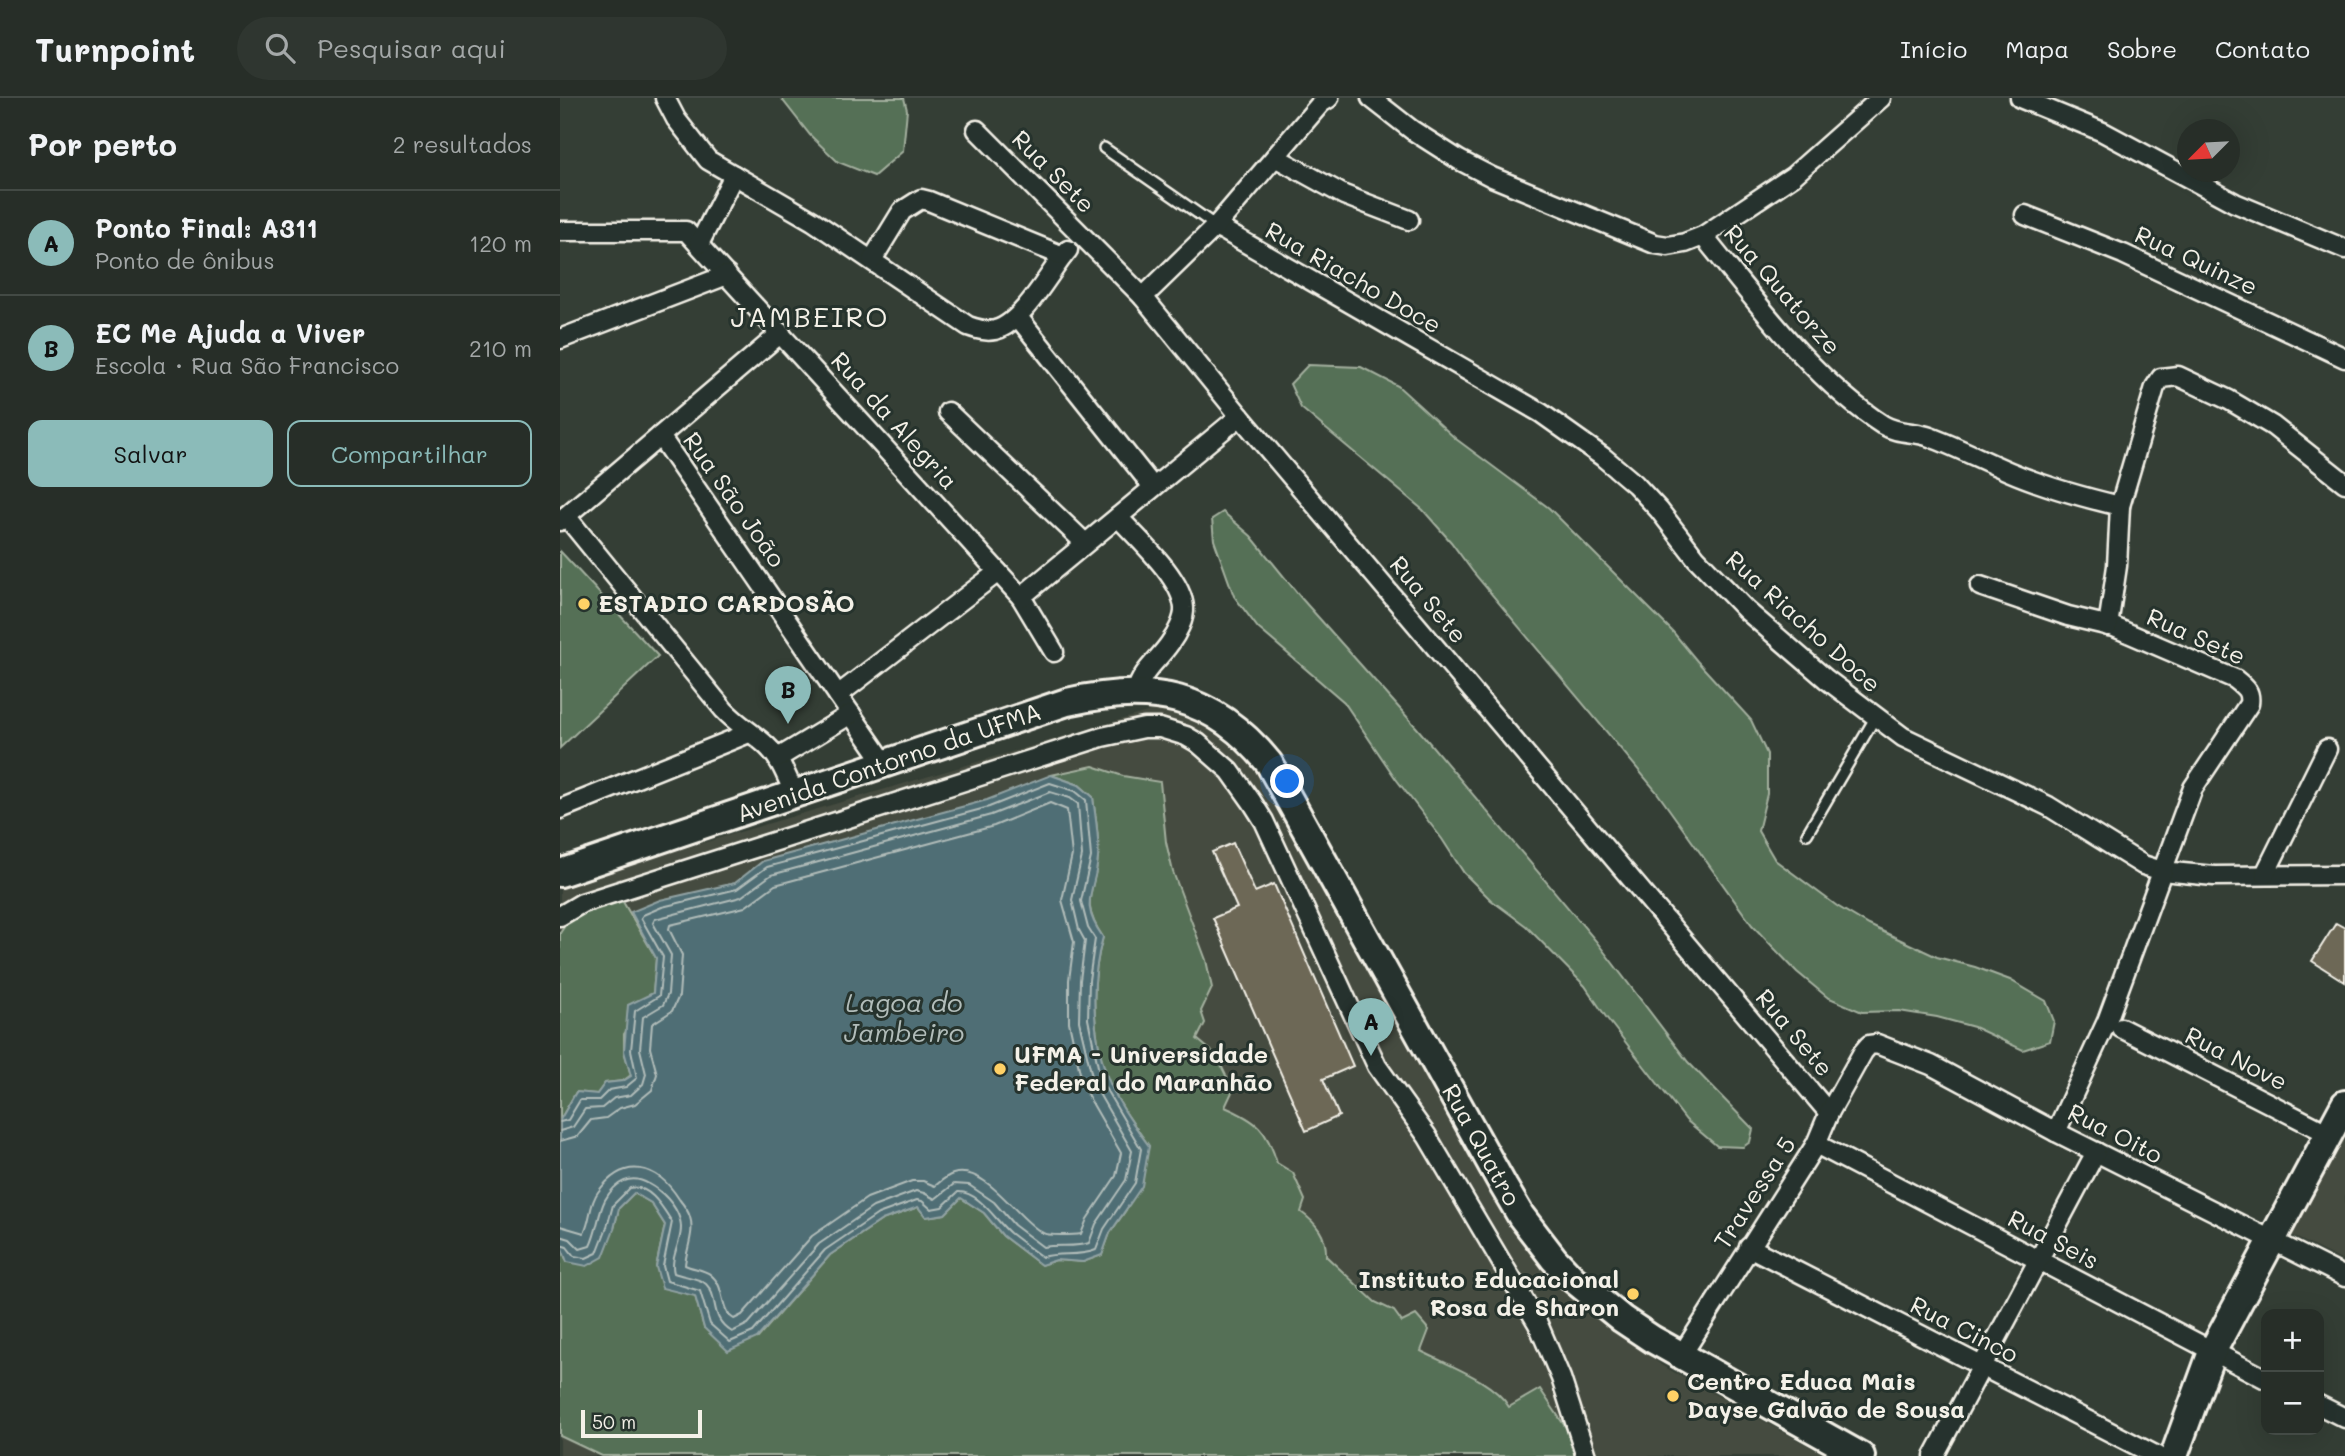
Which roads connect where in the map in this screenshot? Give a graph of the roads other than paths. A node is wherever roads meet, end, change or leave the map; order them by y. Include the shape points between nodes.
1 (665, 98) edge
2 (1371, 98) edge
3 (1881, 98) edge
4 (2021, 98) edge
5 (1325, 101) edge
6 (977, 130) dead end
7 (1104, 148) dead end
8 (1275, 158) junction
9 (734, 175) junction
10 (2025, 215) dead end
11 (1409, 220) dead end
12 (1216, 226) junction
13 (560, 230) edge
14 (1080, 235) junction
15 (1703, 236) junction
16 (699, 244) junction
17 (2345, 249) edge
18 (1063, 256) junction
19 (872, 260) junction
20 (727, 275) junction
21 (1143, 297) junction
22 (1018, 317) junction
23 (781, 333) junction
24 (560, 339) edge
25 (2345, 358) edge
26 (948, 412) dead end
27 (1240, 416) junction
28 (660, 436) junction
29 (2345, 483) edge
30 (1153, 487) junction
31 (2120, 506) junction
32 (1118, 517) junction
33 (563, 519) edge
34 (1085, 543) junction
35 (998, 572) junction
36 (1980, 586) dead end
37 (1021, 597) junction
38 (2109, 626) junction
39 (1054, 652) dead end
40 (1136, 692) junction
41 (838, 695) junction
42 (851, 714) junction
43 (1221, 718) joint
44 (1875, 718) junction
45 (749, 733) junction
46 (2327, 749) dead end
47 (778, 758) junction
48 (886, 765) junction
49 (795, 795) junction
50 (560, 809) edge
51 (1807, 834) dead end
52 (2162, 871) junction
53 (560, 873) edge
54 (2265, 874) junction
55 (2345, 875) edge
56 (560, 916) edge
57 (2121, 1028) dead end
58 (1863, 1052) joint
59 (2345, 1104) edge
60 (1829, 1113) junction
61 (2056, 1132) junction
62 (2329, 1134) junction
63 (1816, 1144) junction
64 (2096, 1152) junction
65 (2273, 1240) junction
66 (1749, 1247) junction
67 (2039, 1260) junction
68 (2345, 1277) edge
69 (2212, 1352) junction
70 (1681, 1356) junction
71 (1982, 1367) junction
72 (2261, 1376) edge
73 (2324, 1408) edge
74 (2345, 1418) edge
75 (1586, 1456) edge
76 (1861, 1456) edge
77 (1934, 1456) edge
78 (2157, 1456) edge
79 (2174, 1456) edge

1 - 9 street via 708,160
2 - 15 street, Rua Quatorze via 1412,130 1492,177 1655,244 1668,246
3 - 15 street via 1793,176
4 - 17 street via 2103,132 2235,203
5 - 8 street
6 - 14 street, Rua Sete
7 - 12 lane
8 - 11 street via 1344,195
8 - 12 street
9 - 16 street
9 - 19 street
10 - 25 street, Rua Quinze via 2123,254
12 - 21 street
12 - 44 street, Rua Riacho Doce via 1541,413 1603,457 1659,510 1696,558 1746,610
13 - 16 street, Rua da Alegria via 686,231
14 - 18 street
14 - 21 street, Rua Sete
15 - 31 street, Rua Quatorze via 1840,393 1886,427 1926,435 2062,492
16 - 20 street, Rua da Alegria
18 - 19 street via 921,199 902,211
18 - 22 street
19 - 22 street via 968,326 981,331 1001,328
20 - 23 street, Rua da Alegria
20 - 24 street
21 - 27 street, Rua Sete
22 - 30 street
23 - 28 street
23 - 35 street, Rua da Alegria
26 - 34 street
27 - 30 street
27 - 60 street, Rua Sete
28 - 33 street
28 - 41 street, Rua São João
29 - 31 street via 2273,426 2185,378 2171,375 2155,387
30 - 32 street
31 - 38 street
32 - 34 street
32 - 40 street via 1175,582 1184,610 1176,634 1140,678
33 - 45 street via 724,710
34 - 37 street
35 - 37 street, Rua da Alegria
35 - 41 street
36 - 38 street, Rua Sete
37 - 39 street, Rua da Alegria
38 - 52 street, Rua Sete via 2235,679 2249,692 2249,704 2193,788
40 - 43 main road, Avenida Contorno da UFMA via 1179,699
40 - 48 main road, Avenida Contorno da UFMA via 1066,702
41 - 42 street, Rua São João
42 - 47 street
42 - 48 street, Rua São João
43 - 70 main road, Rua Quatro via 1269,763 1529,1227 1581,1286 1622,1319
44 - 51 lane
44 - 52 street, Rua Riacho Doce via 1903,737 2048,806 2143,865
45 - 47 street
45 - 50 street
46 - 54 street
47 - 49 street
48 - 49 main road, Avenida Contorno da UFMA
49 - 53 main road, Avenida Contorno da UFMA
52 - 54 street, Rua Riacho Doce via 2214,877
52 - 61 street, Rua Sete via 2107,1021
54 - 55 street, Rua Riacho Doce
56 - 75 street via 582,903 1102,737 1144,728 1186,736 1230,771 1264,821 1377,1066 1427,1136 1538,1324 1562,1378
57 - 62 street, Rua Nove
58 - 60 street, Travessa 5
58 - 61 street, Rua Oito via 1869,1045 1886,1046
59 - 62 main road
60 - 63 street, Travessa 5
61 - 64 street, Rua Oito
62 - 65 main road
63 - 66 street, Travessa 5
63 - 67 street, Rua Seis
64 - 65 street, Rua Oito
64 - 67 street
65 - 68 street, Rua Oito
65 - 69 main road
66 - 70 street, Travessa 5
66 - 71 street, Rua Cinco
67 - 69 street, Rua Seis
67 - 71 street
69 - 72 street, Rua Seis
69 - 79 main road
70 - 76 main road, Rua Quatro
71 - 77 street
71 - 78 street, Rua Cinco
73 - 74 street

